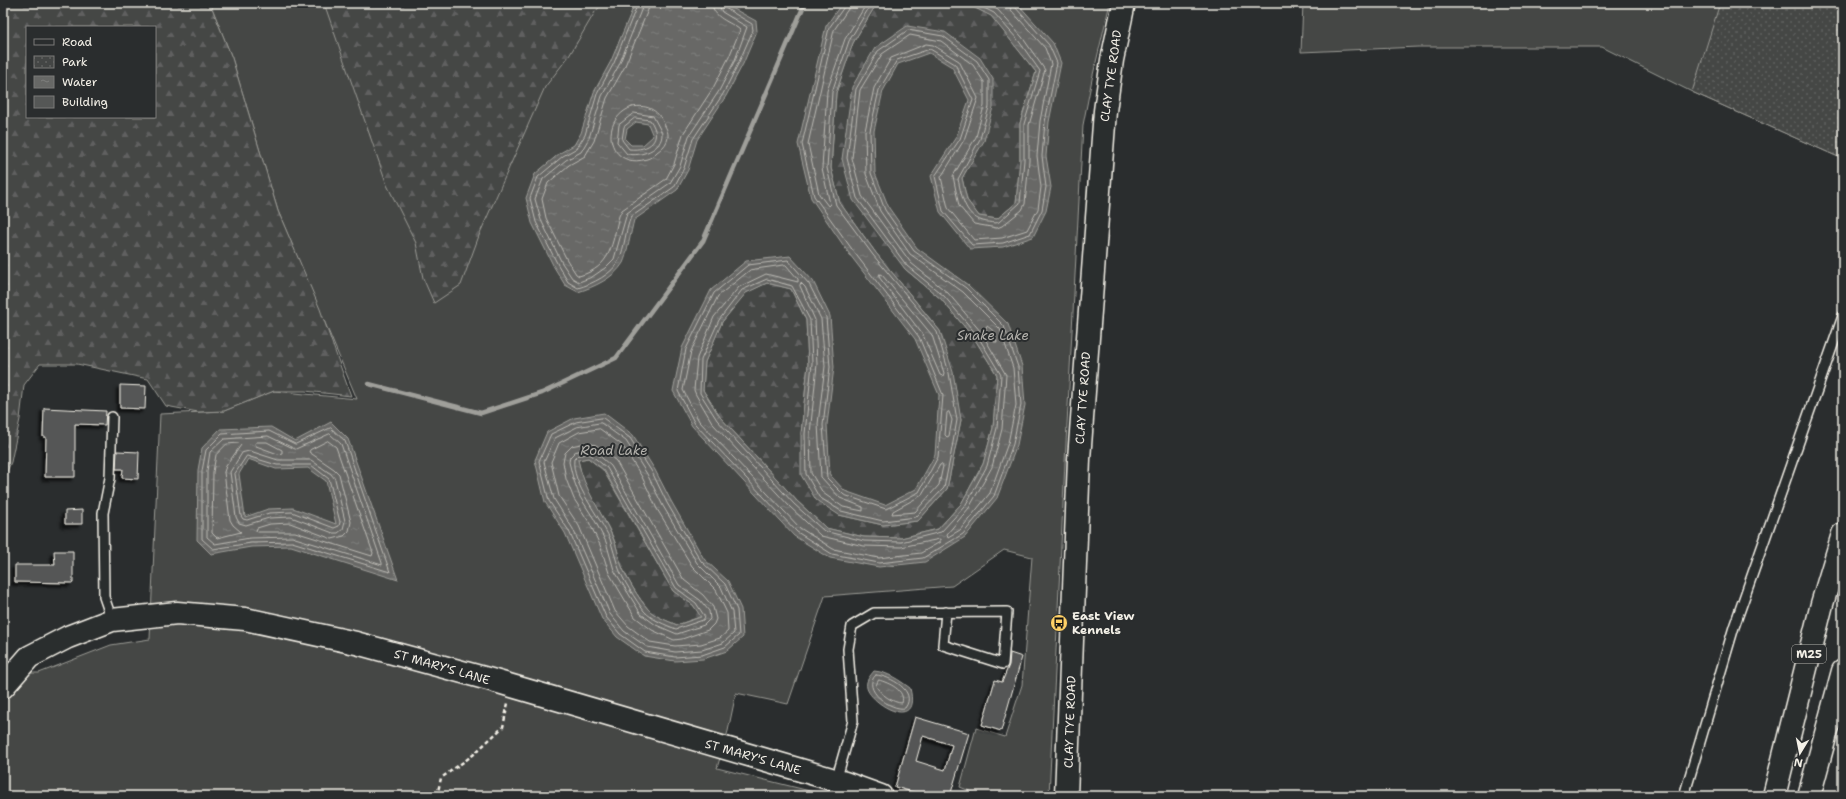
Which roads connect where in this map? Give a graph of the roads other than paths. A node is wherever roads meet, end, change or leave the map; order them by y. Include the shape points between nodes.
1 (1124, 3) edge
2 (1843, 316) edge
3 (112, 417) dead end
4 (1843, 534) edge
5 (946, 612) junction
6 (112, 620) junction
7 (1843, 671) edge
8 (5, 681) edge
9 (842, 785) junction
10 (1811, 788) edge
11 (881, 796) edge
12 (1066, 796) edge
13 (1684, 796) edge
14 (1774, 796) edge

1 - 12 main road, CLAY TYE ROAD via 1105,111 1086,358 1079,459
2 - 13 lane via 1734,627
3 - 6 lane via 110,478 103,513 104,596
4 - 14 main road, M25 via 1822,604
5 - 5 lane via 1007,612 1003,664 943,646
5 - 9 lane via 874,613 852,626 848,649 853,721
6 - 8 main road, ST MARY'S LANE via 68,637 29,657
6 - 9 main road, ST MARY'S LANE via 177,613 245,619 356,643
7 - 10 main road
9 - 11 main road, ST MARY'S LANE

